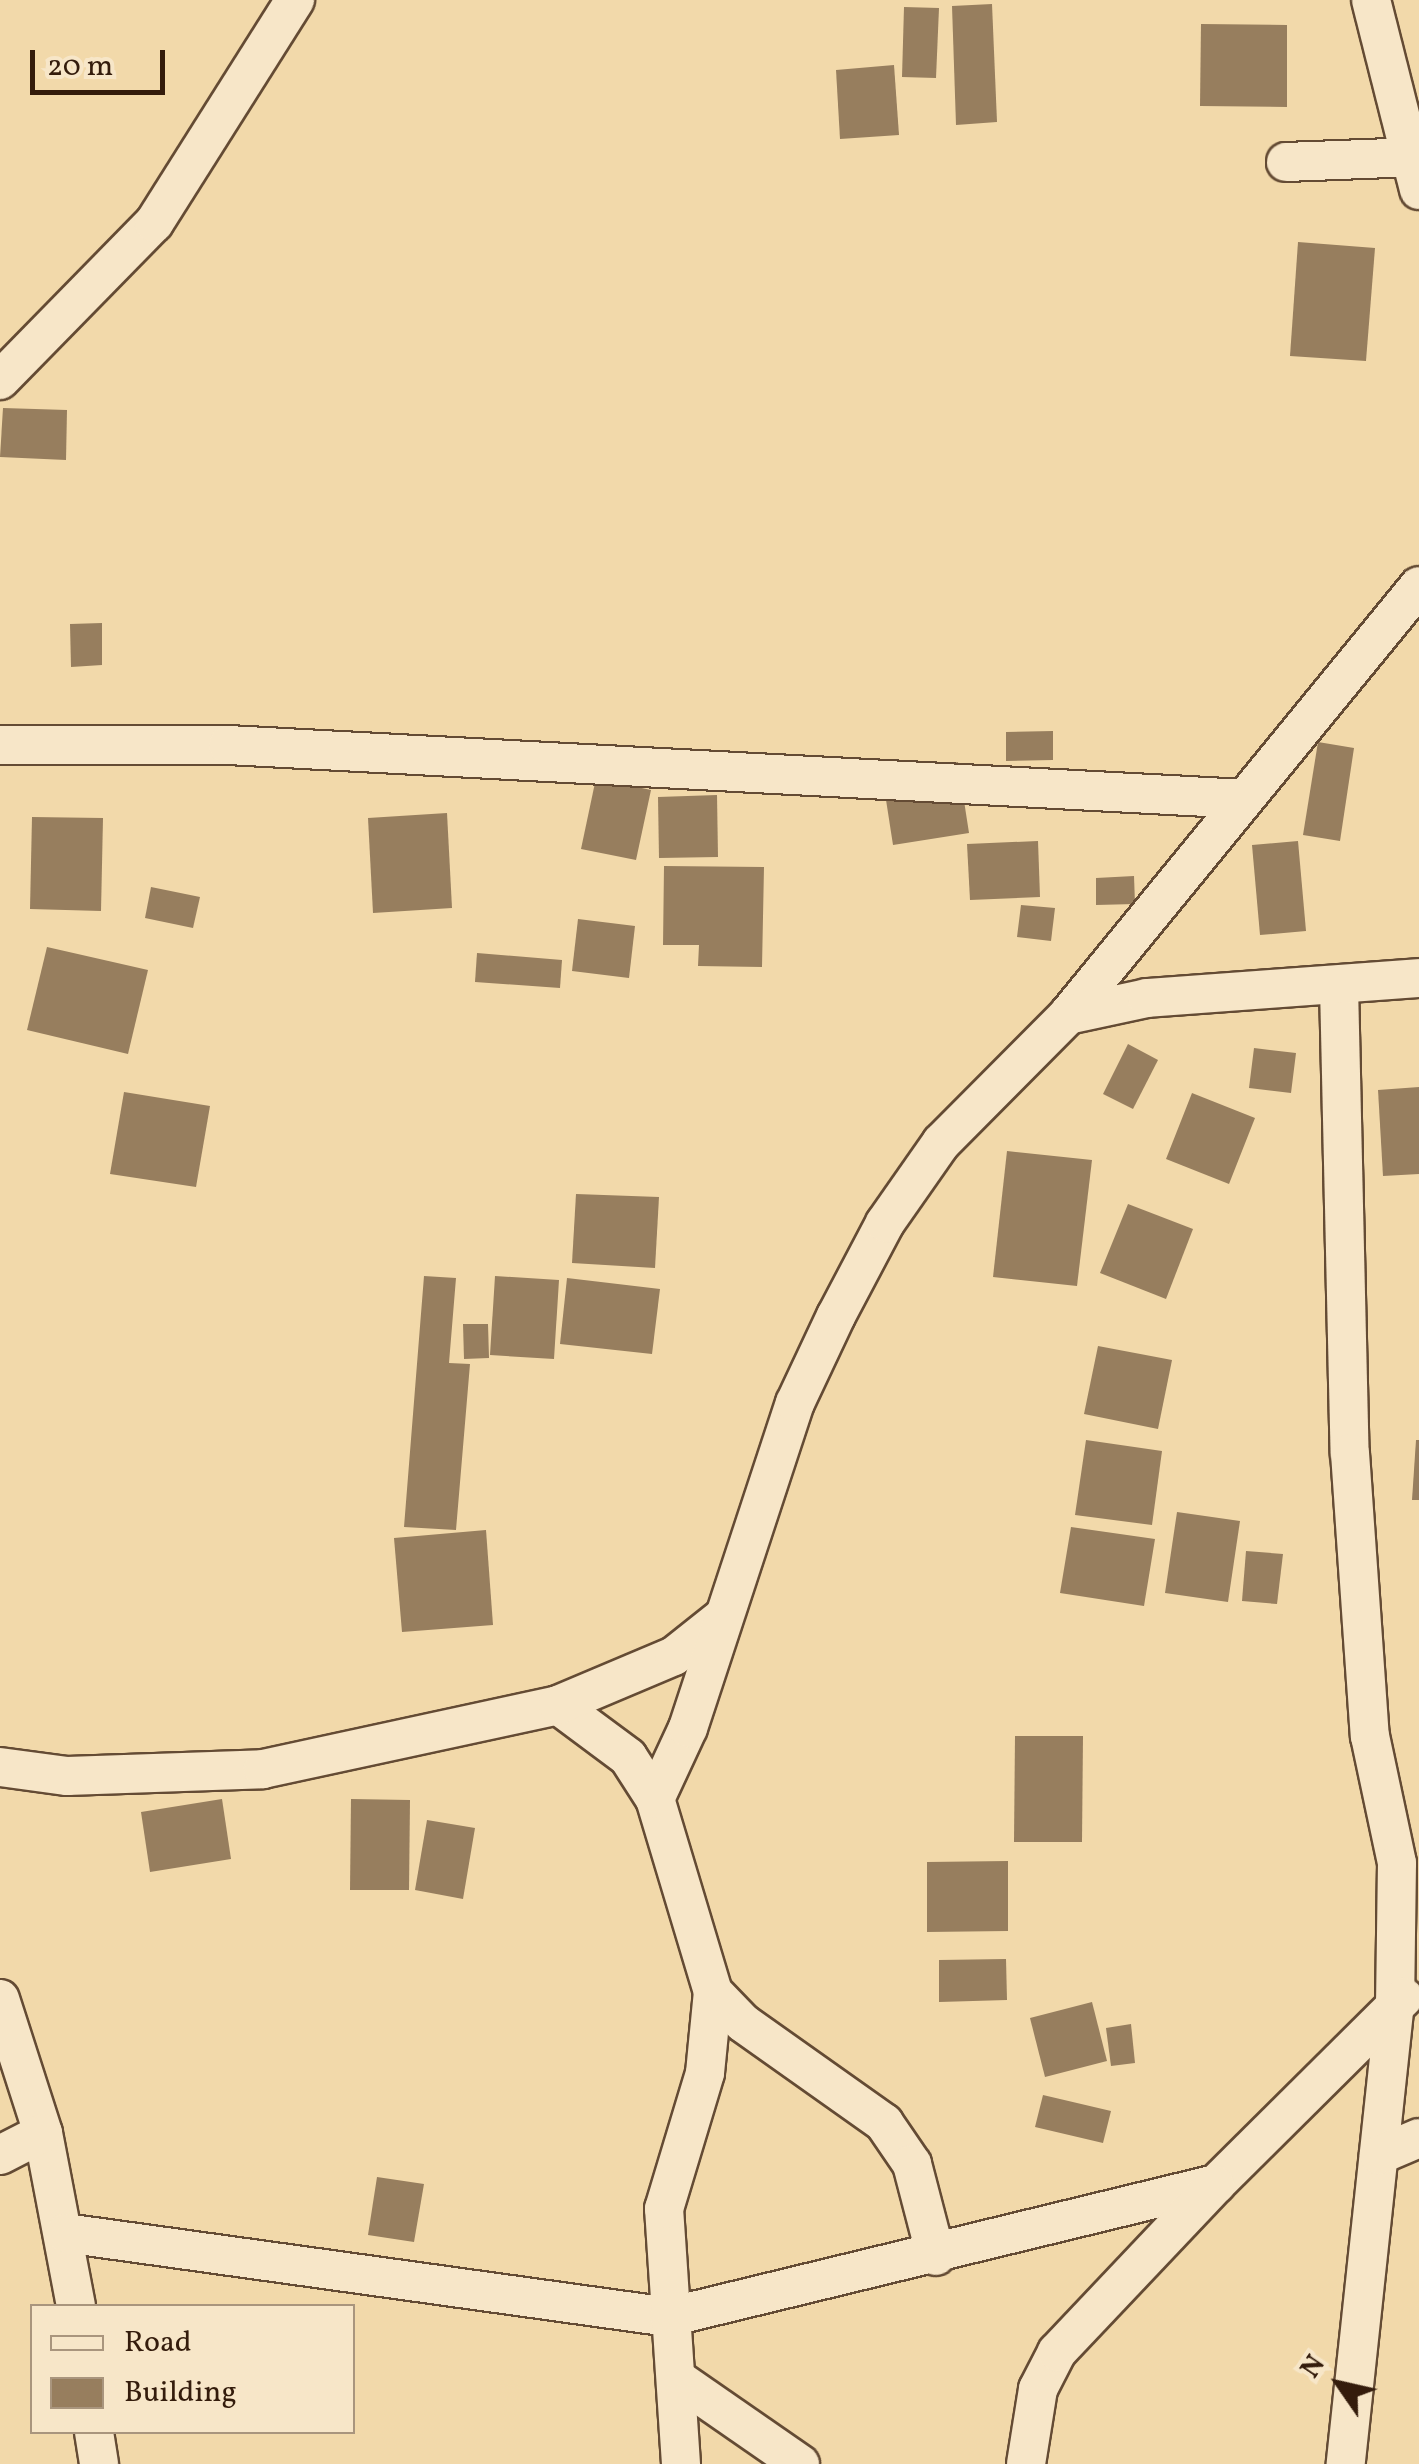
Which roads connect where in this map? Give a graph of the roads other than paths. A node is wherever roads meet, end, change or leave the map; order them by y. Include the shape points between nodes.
1 (295, 0) edge
2 (1371, 0) edge
3 (1286, 162) dead end
4 (1415, 168) edge
5 (0, 380) edge
6 (1419, 586) edge
7 (0, 745) edge
8 (1244, 799) junction
9 (1419, 978) edge
10 (1340, 986) junction
11 (1068, 1016) junction
12 (723, 1617) junction
13 (558, 1705) junction
14 (0, 1767) edge
15 (655, 1799) junction
16 (713, 1992) junction
17 (1407, 1995) edge
18 (0, 2000) edge
19 (43, 2133) junction
20 (1419, 2138) edge
21 (0, 2155) edge
22 (1379, 2155) junction
23 (1216, 2184) junction
24 (65, 2234) junction
25 (936, 2256) junction
26 (76, 2304) edge
27 (669, 2317) junction
28 (680, 2381) junction
29 (94, 2434) edge
30 (99, 2464) edge
31 (681, 2464) edge
32 (800, 2464) edge
33 (1026, 2464) edge
34 (1346, 2464) edge

1 - 5 street via 154,223
2 - 4 street
3 - 4 street
6 - 8 street
7 - 8 street via 228,745
8 - 11 street
9 - 10 street
10 - 11 street via 1147,998
10 - 17 street via 1350,1453 1370,1736 1397,1863
11 - 12 street via 941,1143 885,1223 795,1403
12 - 13 street via 674,1656
12 - 15 street via 688,1728
13 - 14 street via 263,1769 67,1776
13 - 15 street via 628,1757
15 - 16 street
16 - 25 street via 905,2148
16 - 27 street via 706,2073 666,2194
17 - 22 street
17 - 23 street
18 - 19 street
19 - 21 street
19 - 24 street
20 - 22 street
22 - 34 street
23 - 25 street
23 - 33 street via 1058,2352 1038,2390
24 - 26 street
24 - 27 street
25 - 27 street
27 - 28 street
28 - 31 street
28 - 32 street
29 - 30 street

